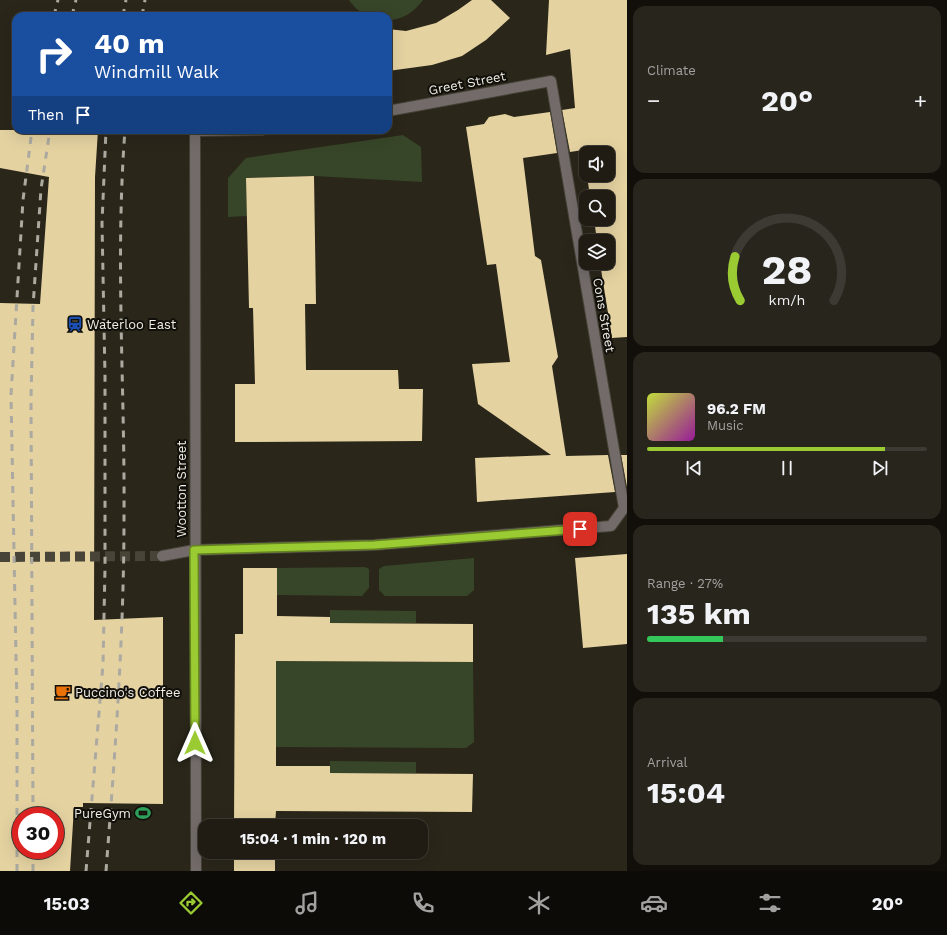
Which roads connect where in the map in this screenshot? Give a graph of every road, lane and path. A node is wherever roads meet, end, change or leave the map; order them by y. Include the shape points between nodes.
1 (551, 81) joint
2 (392, 110) edge
3 (195, 134) edge
4 (194, 550) junction
5 (162, 556) tunnel mouth
6 (196, 871) edge

1 - 2 street, Greet Street
1 - 4 street, Cons Street via 624,508 611,526 374,545
3 - 4 street, Wootton Street
4 - 5 street
4 - 6 street, Wootton Street

